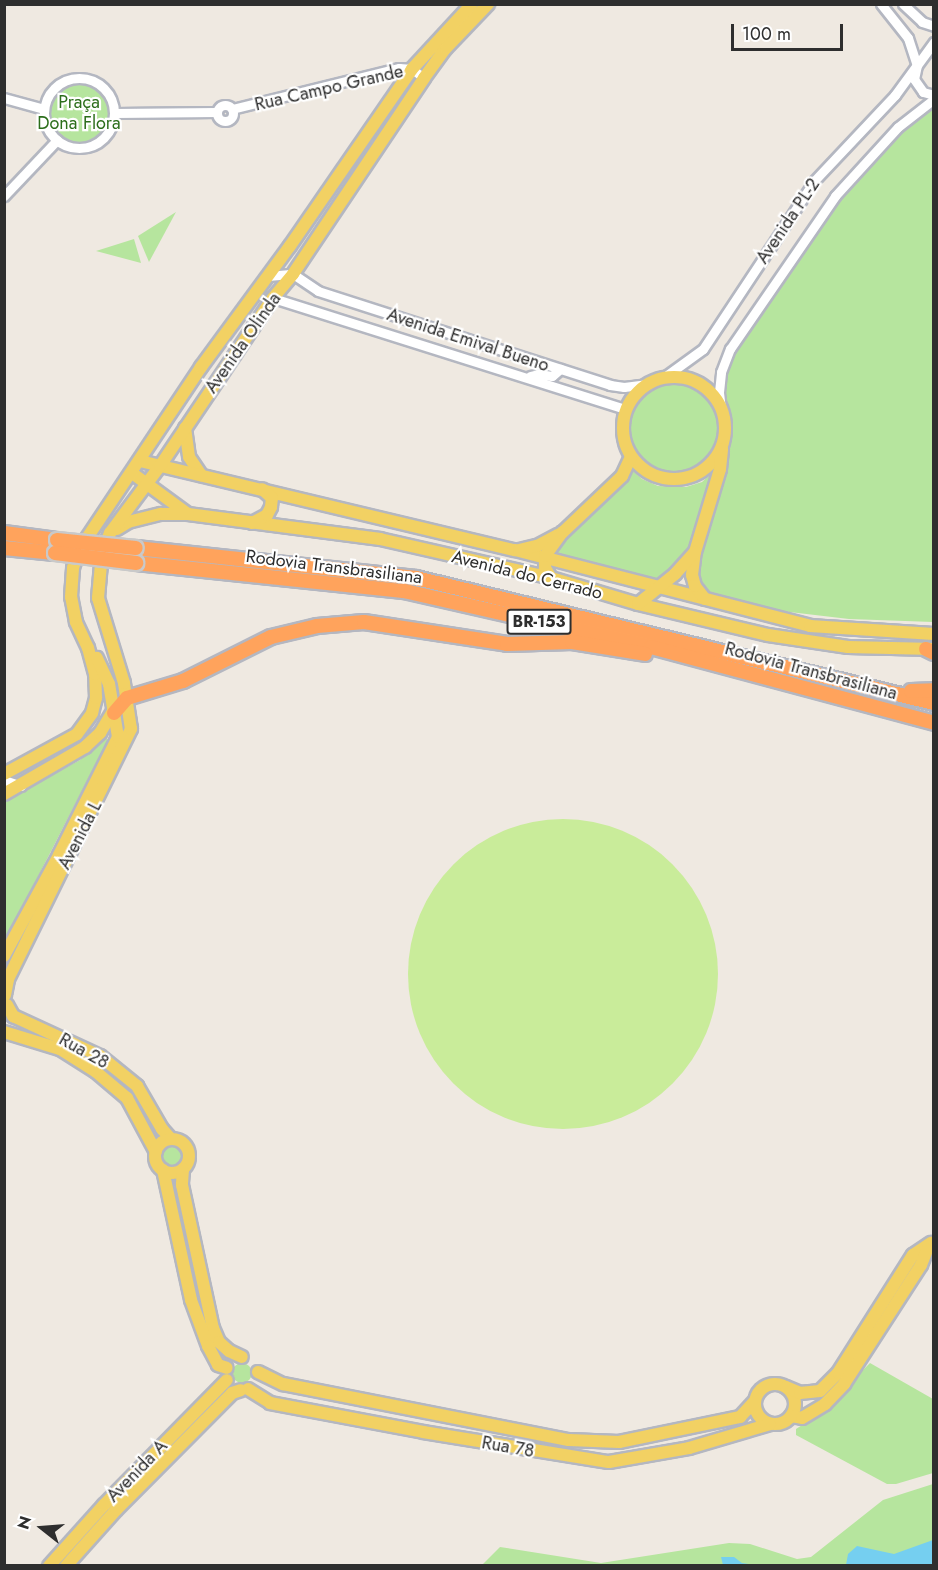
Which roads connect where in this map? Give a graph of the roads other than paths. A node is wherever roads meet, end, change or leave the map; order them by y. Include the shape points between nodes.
1 (471, 4) edge
2 (488, 4) edge
3 (881, 4) edge
4 (903, 4) edge
5 (933, 26) edge
6 (933, 42) edge
7 (917, 65) junction
8 (412, 69) junction
9 (424, 78) junction
10 (933, 97) edge
11 (4, 98) edge
12 (44, 109) junction
13 (115, 113) junction
14 (57, 140) junction
15 (4, 196) edge
16 (293, 274) junction
17 (268, 276) junction
18 (273, 297) junction
19 (363, 307) junction
20 (344, 319) junction
21 (560, 369) junction
22 (528, 377) junction
23 (663, 378) junction
24 (648, 384) junction
25 (626, 409) junction
26 (721, 409) junction
27 (185, 428) junction
28 (722, 446) junction
29 (631, 457) junction
30 (140, 461) junction
31 (160, 466) junction
32 (132, 473) junction
33 (201, 475) junction
34 (146, 485) junction
35 (262, 489) junction
36 (188, 514) junction
37 (252, 523) junction
38 (111, 533) junction
39 (562, 533) junction
40 (4, 534) edge
41 (56, 547) junction
42 (4, 548) edge
43 (515, 550) junction
44 (695, 552) junction
45 (545, 558) junction
46 (551, 578) junction
47 (659, 587) junction
48 (705, 599) junction
49 (638, 604) junction
50 (933, 634) edge
51 (88, 648) junction
52 (931, 651) edge
53 (683, 656) junction
54 (120, 671) junction
55 (882, 690) junction
56 (933, 690) edge
57 (96, 698) junction
58 (127, 698) junction
59 (933, 703) edge
60 (114, 713) junction
61 (933, 723) edge
62 (100, 733) junction
63 (118, 736) junction
64 (4, 774) edge
65 (4, 780) edge
66 (21, 786) junction
67 (4, 794) edge
68 (4, 956) edge
69 (5, 1001) edge
70 (4, 1032) edge
71 (171, 1139) junction
72 (156, 1152) junction
73 (183, 1169) junction
74 (163, 1170) junction
75 (931, 1242) edge
76 (242, 1357) junction
77 (258, 1372) junction
78 (227, 1374) junction
79 (786, 1387) junction
80 (245, 1389) junction
81 (754, 1402) junction
82 (791, 1416) junction
83 (770, 1424) junction
84 (49, 1566) edge
85 (66, 1566) edge

1 - 8 main road, Avenida Olinda
2 - 9 main road, Avenida Olinda
3 - 7 street via 908,38
4 - 5 street via 922,22
6 - 7 street, Avenida PL-2
7 - 10 street via 917,86
7 - 23 street, Avenida PL-2 via 895,95 814,181 703,349
8 - 9 street, Rua Campo Grande
8 - 13 street, Rua Campo Grande via 399,68 232,109 228,121 220,120 217,112
8 - 17 main road, Avenida Olinda
9 - 16 main road, Avenida Olinda
10 - 26 street, Avenida PL-2 via 898,127 835,196 730,349 720,372
11 - 12 street
12 - 13 street via 54,88 70,78 86,78 111,96
12 - 14 street via 45,120
13 - 14 street via 108,134 93,146 74,148
14 - 15 street
16 - 17 street
16 - 18 main road, Avenida Olinda
16 - 19 street, Avenida Emival Bueno via 307,286
17 - 30 main road, Avenida Olinda via 201,367
18 - 20 street, Avenida Emival Bueno
18 - 27 main road, Avenida Olinda
19 - 20 street via 349,308
19 - 21 street, Avenida Emival Bueno
20 - 22 street, Avenida Emival Bueno
21 - 22 street via 552,376
21 - 24 street, Avenida Emival Bueno via 610,386
22 - 25 street, Avenida Emival Bueno
23 - 24 main road
23 - 26 main road via 681,377 698,382 712,393
24 - 25 main road
25 - 29 main road via 624,442
26 - 28 main road via 725,427
27 - 31 main road, Avenida Olinda
27 - 33 main road via 189,457
28 - 29 main road via 706,468 680,479 652,475
28 - 44 main road via 720,469
29 - 39 main road via 622,476
30 - 31 main road, Avenida do Cerrado
30 - 32 main road, Avenida Olinda
31 - 33 main road, Avenida do Cerrado
31 - 34 main road, Avenida Olinda
32 - 34 main road, Avenida do Cerrado
32 - 51 main road, Avenida Olinda via 79,550 73,568 71,597 76,622
33 - 35 main road, Avenida do Cerrado
34 - 36 main road, Avenida do Cerrado
34 - 38 main road, Avenida Olinda
35 - 37 main road via 272,498 271,507 267,515
35 - 43 main road, Avenida do Cerrado
36 - 37 main road, Avenida do Cerrado
36 - 38 main road via 161,514 128,522
37 - 46 main road, Avenida do Cerrado via 380,539
38 - 54 main road, Avenida Olinda via 102,552 97,592
39 - 43 main road via 537,546
39 - 45 main road
40 - 41 highway, Rodovia Transbrasiliana / BR-153
41 - 42 highway, Rodovia Transbrasiliana / BR-153
41 - 53 highway, Rodovia Transbrasiliana / BR-153, bridge via 136,563 404,591
41 - 55 highway, Rodovia Transbrasiliana / BR-153, bridge via 136,548 416,578
43 - 45 main road, Avenida do Cerrado
44 - 47 main road
44 - 48 main road via 692,575
45 - 46 main road
45 - 47 main road, Avenida do Cerrado
46 - 49 main road, Avenida do Cerrado
47 - 48 main road, Avenida do Cerrado
47 - 49 main road
48 - 50 main road, Avenida do Cerrado via 810,626
49 - 52 main road, Avenida do Cerrado via 768,635 848,647
51 - 57 main road, Avenida Olinda
51 - 60 main road via 98,659 109,684
53 - 58 highway via 572,642 507,645 364,622 317,626 271,637 183,681
53 - 61 highway, Rodovia Transbrasiliana / BR-153
54 - 58 main road, Avenida L
54 - 60 main road, Avenida Olinda
55 - 56 highway
55 - 59 highway, Rodovia Transbrasiliana / BR-153
57 - 60 main road
57 - 64 main road via 87,723 77,734
58 - 60 highway
58 - 69 main road, Avenida L via 131,729 127,741 8,979
60 - 62 main road
60 - 63 main road
62 - 63 main road
62 - 66 main road via 85,747
63 - 68 main road, Avenida L
65 - 66 street
66 - 67 main road
69 - 71 main road, Rua 28 via 13,1016 100,1056 137,1086
70 - 72 main road, Rua 28 via 60,1049 95,1071 127,1098
71 - 72 main road via 161,1143
71 - 73 main road via 182,1142 188,1150 189,1160
72 - 74 main road via 156,1162
73 - 74 main road via 173,1173
73 - 76 main road via 182,1185 213,1328 219,1342
74 - 78 main road via 191,1300 208,1346
75 - 79 main road via 913,1255 838,1373 820,1391 800,1393
75 - 82 main road via 921,1265 844,1384 825,1404 802,1418
76 - 77 main road via 251,1360
76 - 78 main road via 232,1360
77 - 80 main road via 255,1382
77 - 81 main road, Rua 78 via 283,1384 569,1440 619,1442 740,1417
78 - 80 main road via 232,1387
78 - 84 main road, Avenida A
79 - 81 main road via 767,1385
79 - 82 main road via 794,1397
80 - 83 main road, Rua 78 via 270,1403 435,1435 609,1462 689,1448
80 - 85 main road, Avenida A via 232,1393
81 - 83 main road via 760,1419
82 - 83 main road via 780,1424

